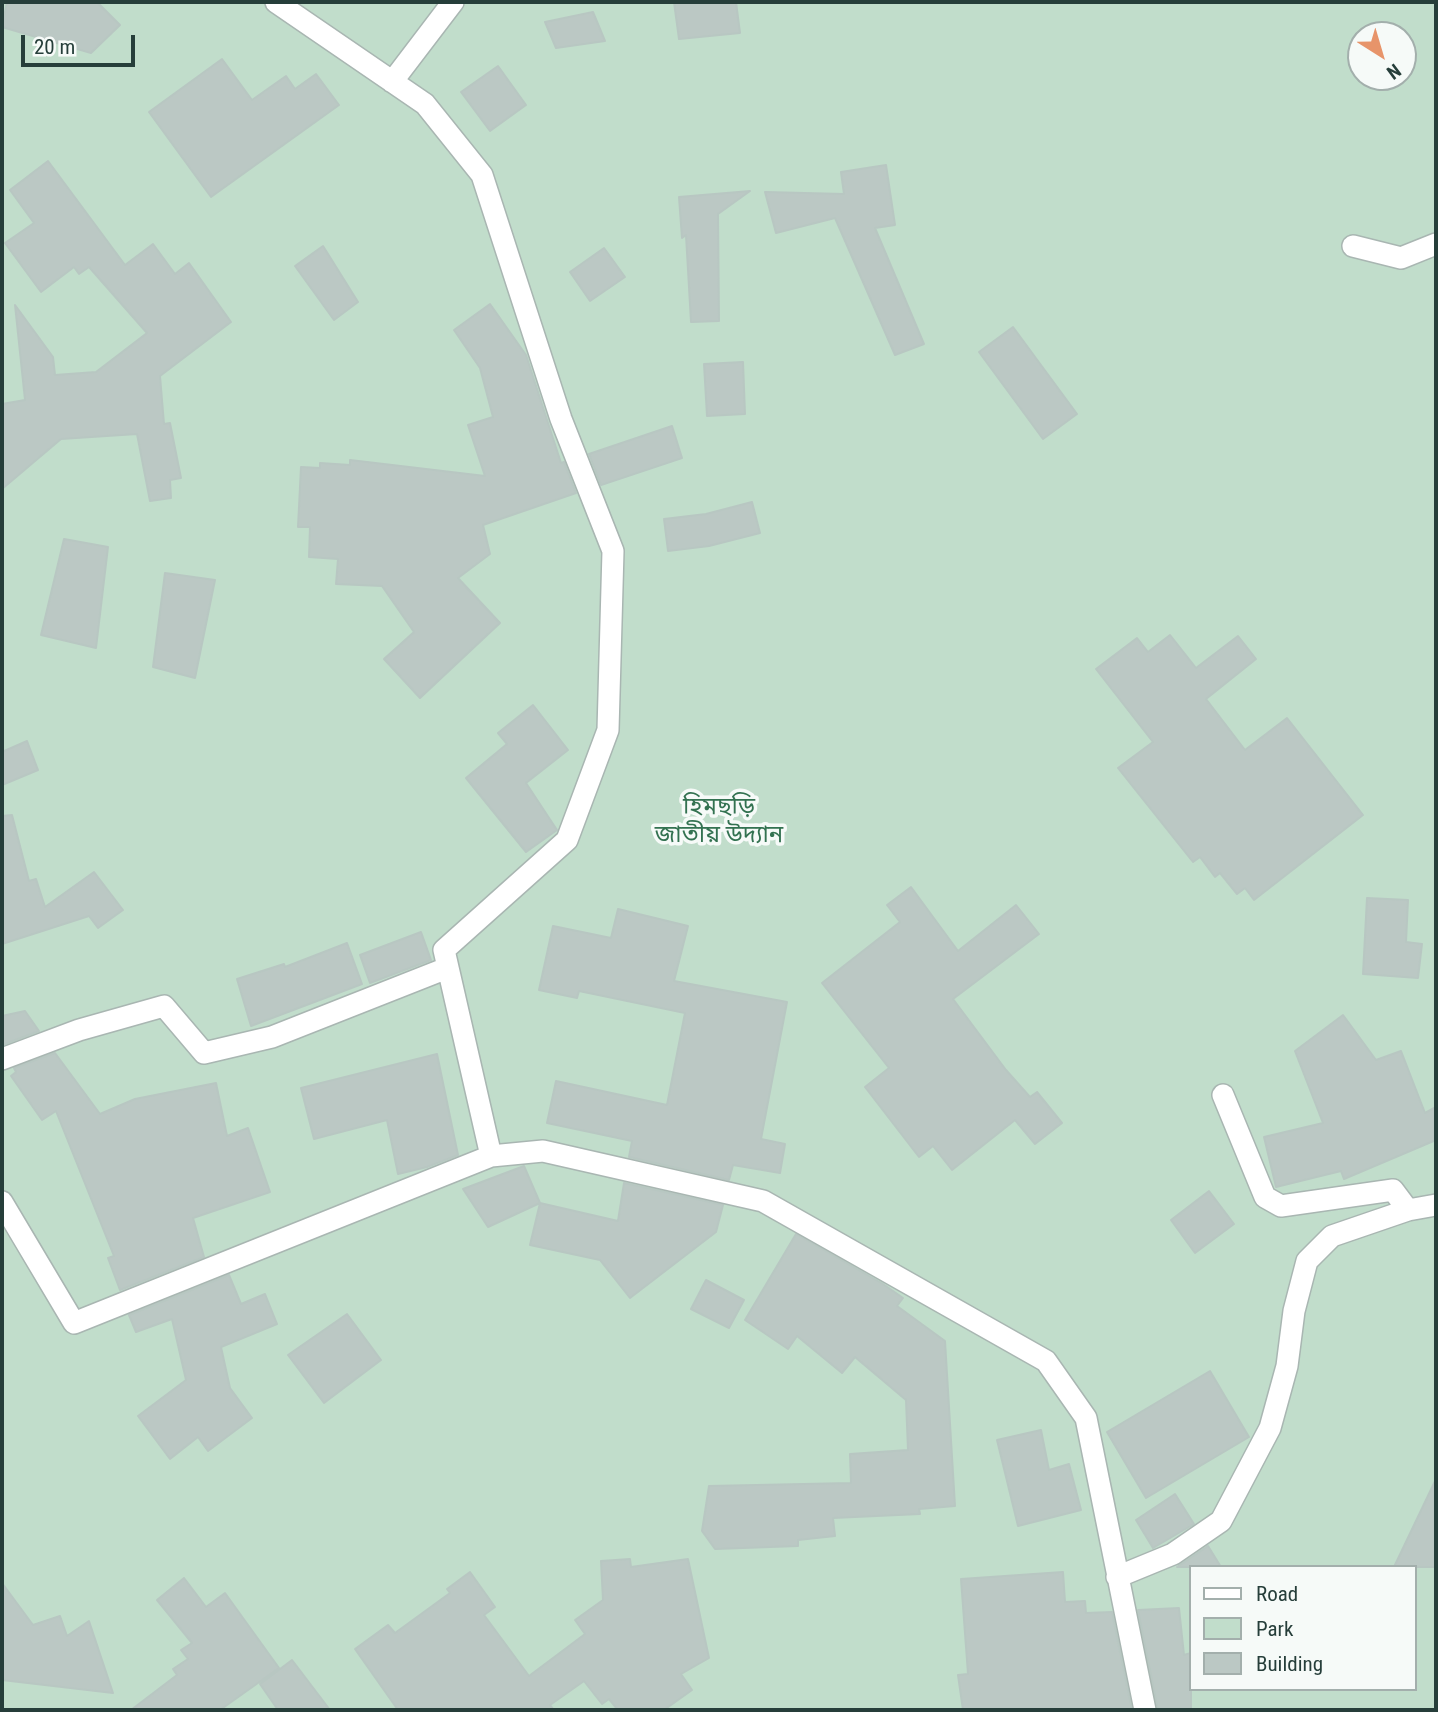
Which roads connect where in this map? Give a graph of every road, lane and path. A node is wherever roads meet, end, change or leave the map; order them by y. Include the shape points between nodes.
1 (276, 2) edge
2 (453, 2) edge
3 (393, 82) junction
4 (1436, 244) edge
5 (1353, 246) dead end
6 (447, 968) junction
7 (2, 1059) edge
8 (1223, 1095) dead end
9 (491, 1156) junction
10 (2, 1202) edge
11 (1436, 1205) edge
12 (1408, 1210) junction
13 (1117, 1577) junction
14 (1145, 1710) edge

1 - 3 street
2 - 3 street
3 - 6 street via 425,104 482,175 561,419 613,551 608,730 567,839 444,950
4 - 5 street via 1401,258
6 - 7 street via 272,1037 204,1053 164,1006 79,1030
6 - 9 street
8 - 12 street via 1265,1197 1281,1206 1392,1191
9 - 10 street via 74,1323
9 - 13 street via 543,1151 763,1201 1046,1361 1086,1418
11 - 12 street
12 - 13 street via 1332,1236 1307,1261 1270,1428 1221,1521 1173,1554
13 - 14 street

